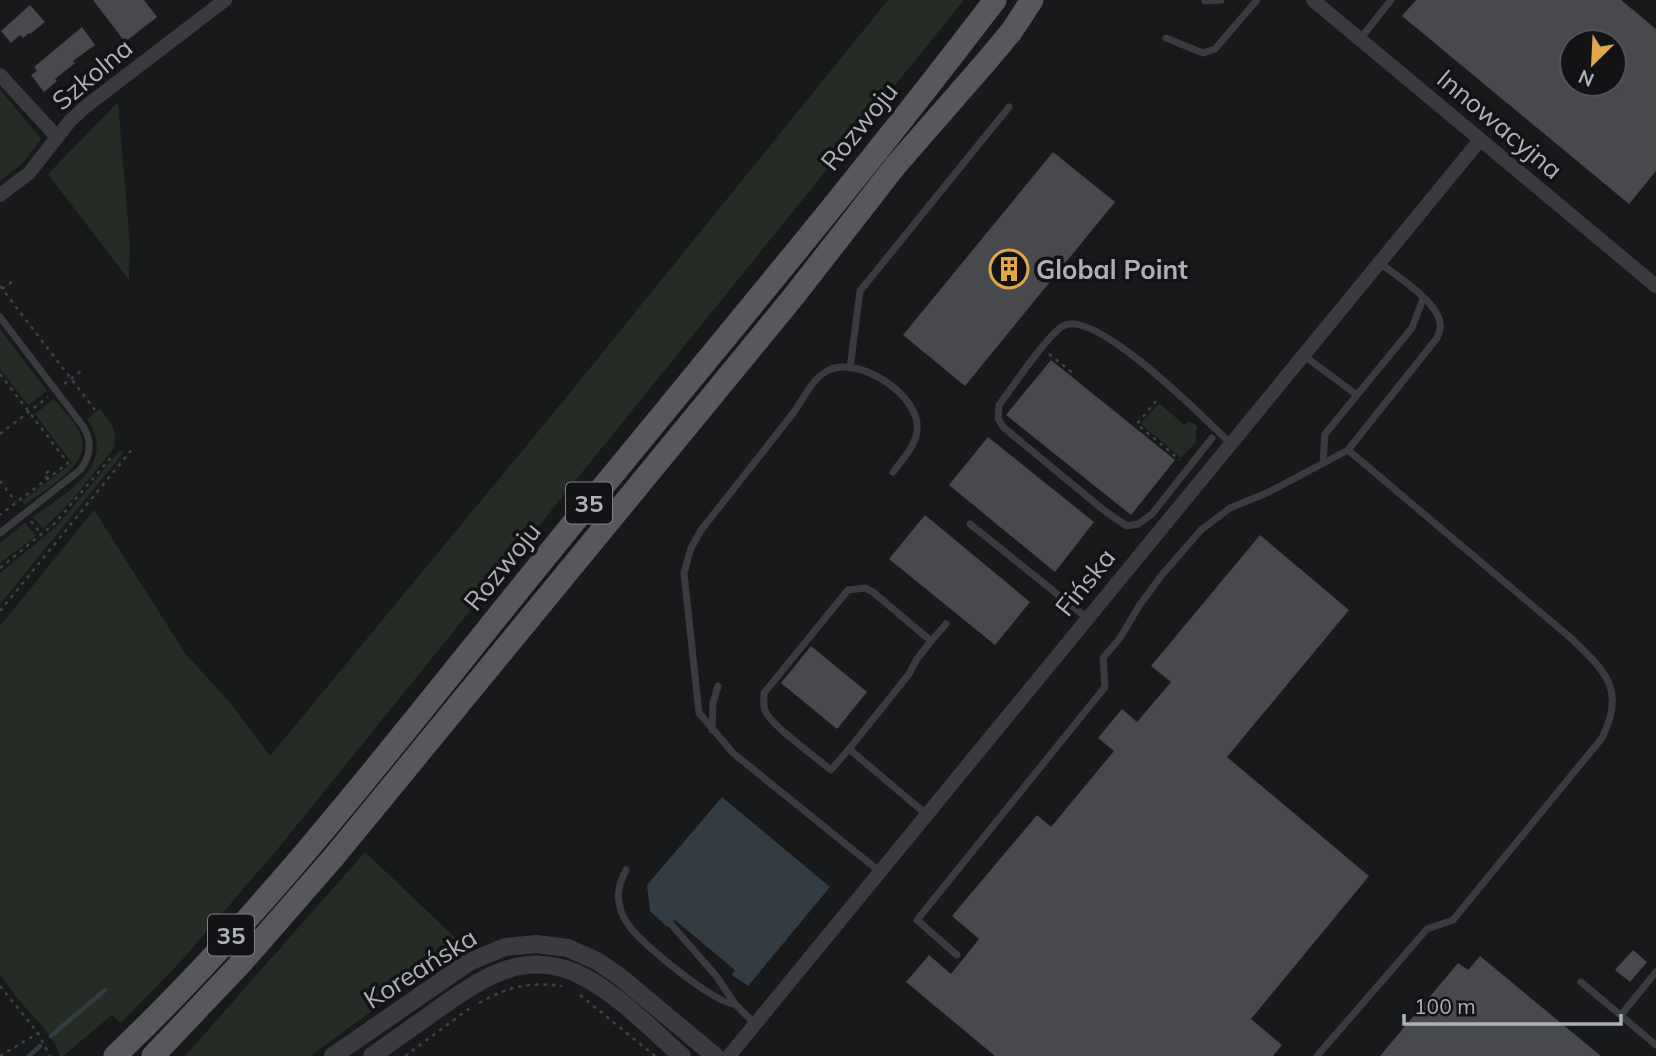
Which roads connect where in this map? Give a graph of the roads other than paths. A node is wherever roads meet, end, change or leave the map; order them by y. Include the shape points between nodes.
1 (225, 0) edge
2 (995, 0) edge
3 (1032, 0) edge
4 (1221, 0) edge
5 (1257, 0) edge
6 (1313, 0) edge
7 (1391, 0) edge
8 (1205, 1) edge
9 (1166, 38) dead end
10 (1360, 39) junction
11 (0, 75) edge
12 (1009, 107) dead end
13 (57, 137) junction
14 (1480, 140) junction
15 (0, 195) edge
16 (1379, 262) junction
17 (1656, 286) edge
18 (1423, 299) junction
19 (0, 317) edge
20 (1303, 355) junction
21 (849, 368) junction
22 (1357, 395) junction
23 (1212, 438) dead end
24 (1230, 443) junction
25 (1348, 450) junction
26 (1323, 463) junction
27 (893, 472) dead end
28 (970, 524) dead end
29 (0, 533) edge
30 (1087, 618) junction
31 (946, 624) dead end
32 (931, 641) junction
33 (718, 686) dead end
34 (712, 730) junction
35 (849, 749) junction
36 (926, 814) junction
37 (626, 870) dead end
38 (879, 871) junction
39 (671, 924) dead end
40 (957, 955) dead end
41 (1656, 972) edge
42 (1581, 982) dead end
43 (735, 1004) junction
44 (1620, 1015) junction
45 (755, 1024) junction
46 (1656, 1045) edge
47 (115, 1056) edge
48 (153, 1056) edge
49 (333, 1056) edge
50 (372, 1056) edge
51 (682, 1056) edge
52 (715, 1056) edge
53 (729, 1056) edge
54 (1317, 1056) edge

1 - 13 street, Szkolna via 85,107
2 - 47 main road, Rozwoju / 35 via 346,802 199,971
3 - 48 main road, Rozwoju / 35 via 1011,32 896,165 802,287 333,858
4 - 8 lane
5 - 9 lane via 1215,49 1203,52
6 - 10 street, Innowacyjna
7 - 10 lane
10 - 14 street, Innowacyjna
11 - 13 street
12 - 21 lane via 860,291
13 - 15 street, Szkolna via 29,173
14 - 16 street, Fińska
14 - 17 street, Innowacyjna
16 - 18 lane
16 - 20 street, Fińska
18 - 22 lane via 1412,328
18 - 25 lane via 1438,316 1437,338
19 - 29 lane via 86,432 89,445 87,459 75,475
20 - 22 lane
20 - 24 street, Fińska
21 - 27 lane via 883,379 915,414 917,430 911,448
21 - 34 lane via 828,370 814,382 691,548 684,573 697,702
22 - 26 lane via 1325,434
23 - 24 lane via 1152,514 1127,526 1003,427 999,405 1062,326 1080,324 1130,352
24 - 30 street, Fińska
25 - 26 lane
25 - 54 lane via 1572,639 1611,683 1614,704 1602,738 1453,920 1427,929
26 - 40 lane via 1230,508 1201,530 1146,596 1103,658 1105,687 917,920
28 - 30 lane
30 - 36 street, Fińska
31 - 32 lane
32 - 35 lane
32 - 35 lane via 873,592 848,590 764,693 764,708 771,720 831,770
33 - 34 lane
34 - 38 lane via 733,753
35 - 36 lane
36 - 38 street, Fińska
37 - 43 lane via 618,885 620,908 629,926 708,993
38 - 45 street, Fińska
39 - 43 lane
41 - 44 lane
42 - 44 lane
43 - 45 lane
44 - 46 lane
45 - 53 street, Fińska
49 - 52 street, Koreańska via 469,962 505,947 536,944 568,948 597,961
50 - 51 street, Koreańska via 488,976 516,966 544,964 597,985

